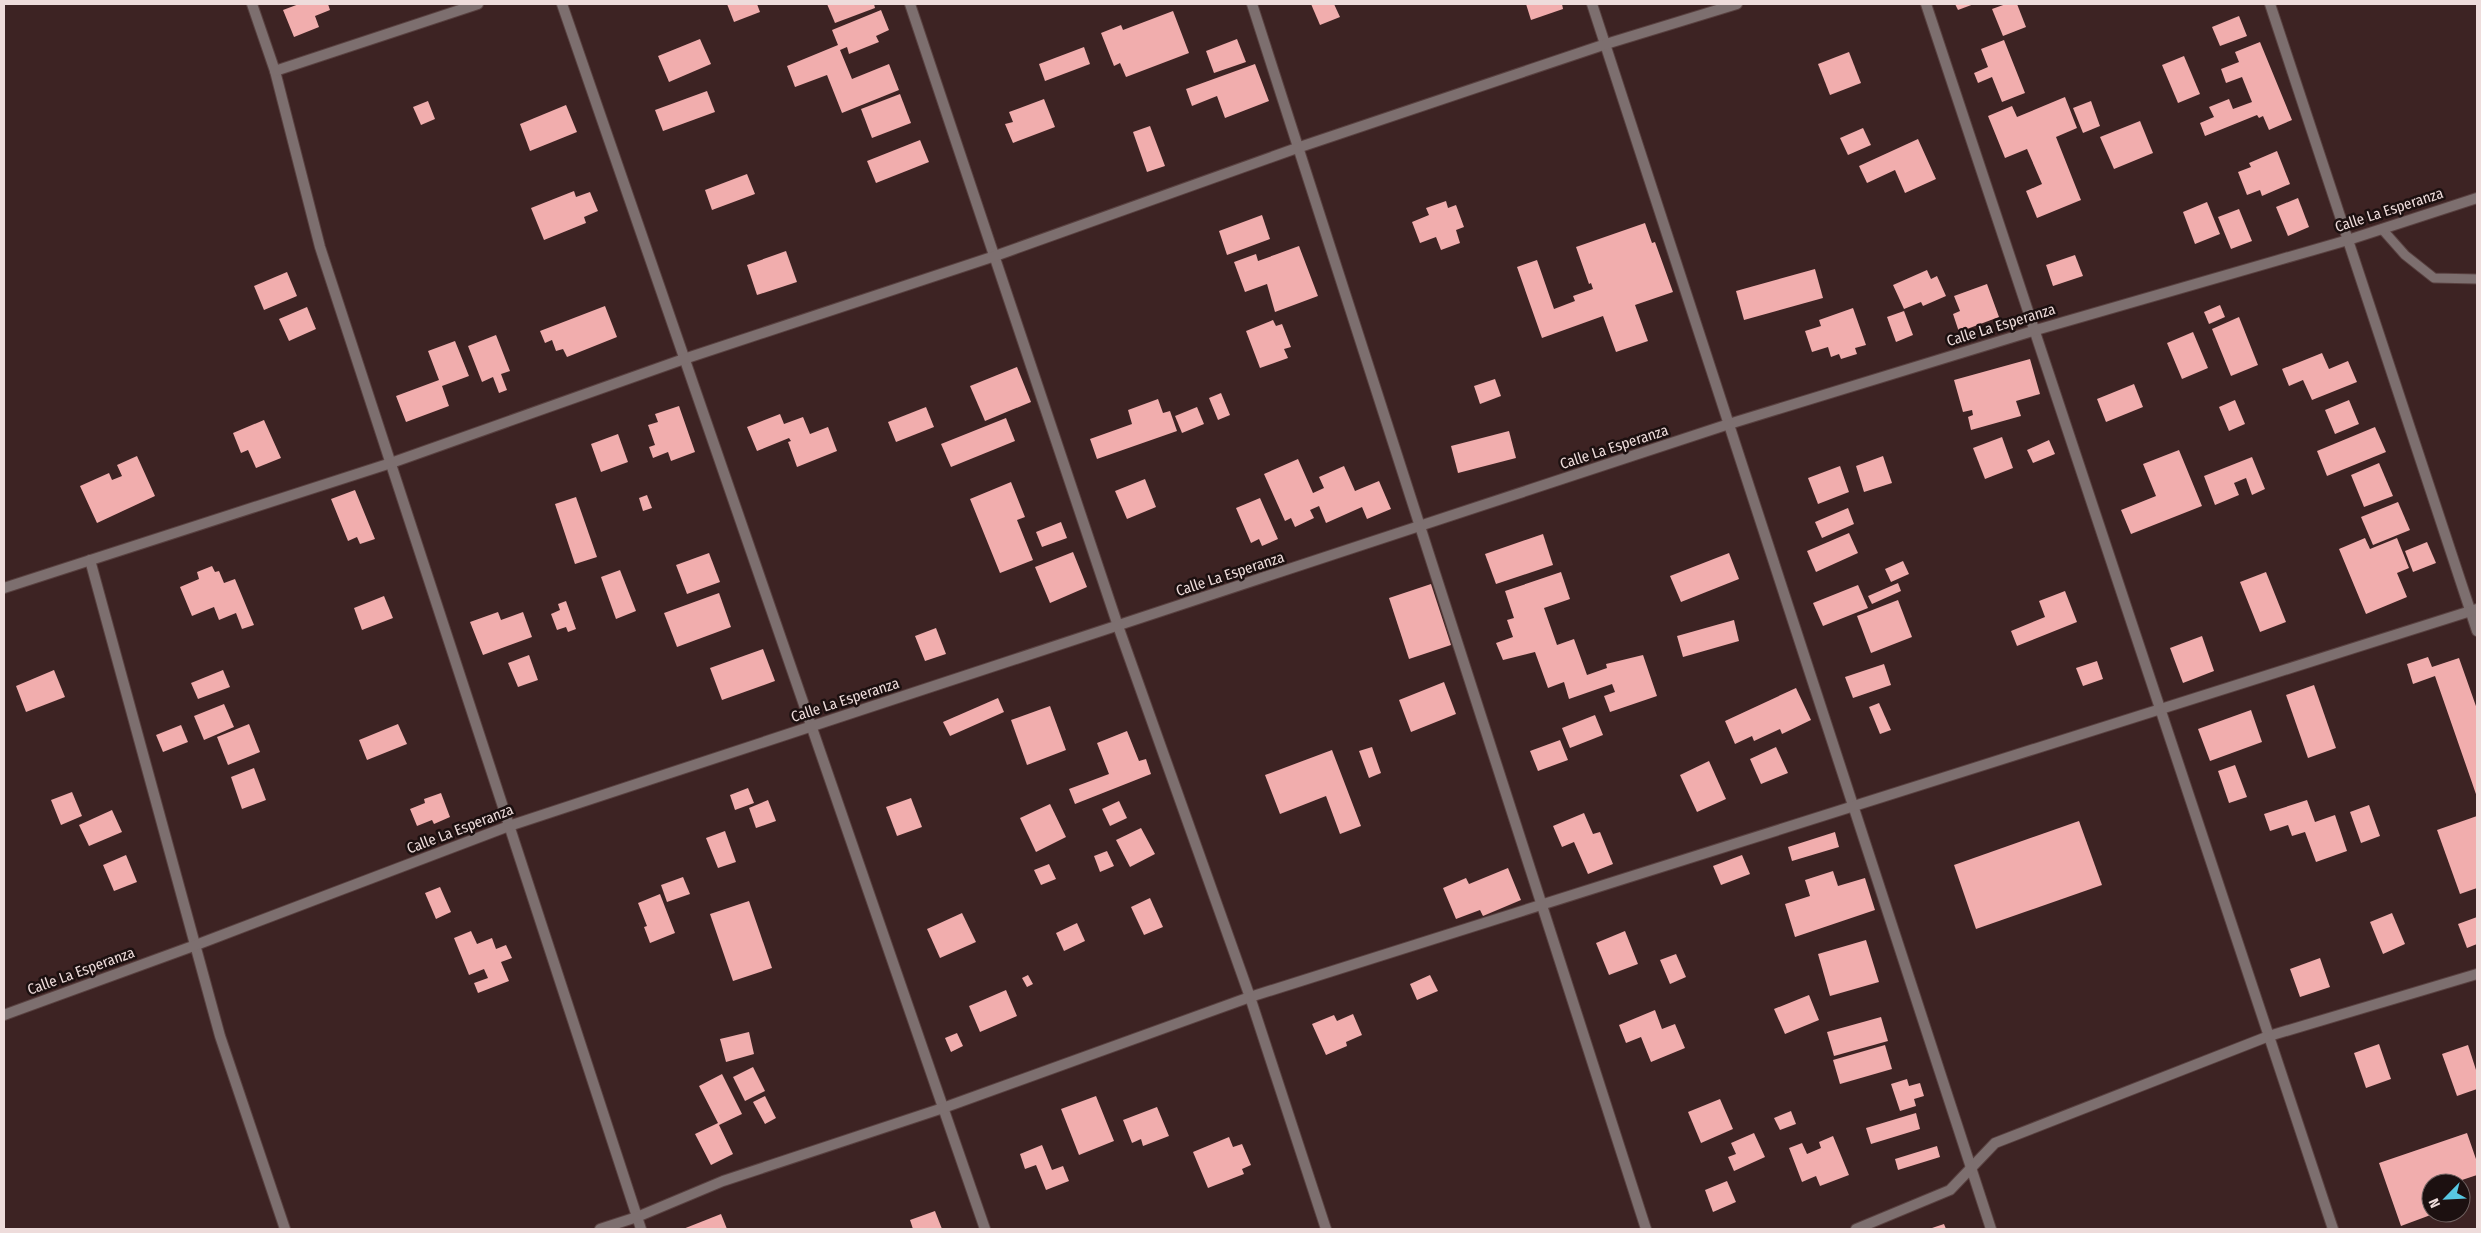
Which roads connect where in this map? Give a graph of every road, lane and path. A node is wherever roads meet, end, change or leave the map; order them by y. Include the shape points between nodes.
1 (252, 4) edge
2 (478, 4) edge
3 (562, 4) edge
4 (910, 4) edge
5 (1252, 4) edge
6 (1592, 4) edge
7 (1736, 4) edge
8 (1926, 4) edge
9 (2270, 4) edge
10 (1606, 44) junction
11 (275, 70) junction
12 (1298, 148) junction
13 (2477, 198) edge
14 (2382, 228) junction
15 (2348, 240) junction
16 (995, 256) junction
17 (2477, 279) edge
18 (2036, 330) junction
19 (684, 358) junction
20 (1729, 424) junction
21 (390, 463) junction
22 (1419, 528) junction
23 (90, 560) junction
24 (4, 588) edge
25 (2474, 610) edge
26 (1118, 626) junction
27 (2477, 631) edge
28 (2161, 709) junction
29 (811, 726) junction
30 (1854, 806) junction
31 (509, 826) junction
32 (1542, 905) junction
33 (196, 945) junction
34 (2477, 974) edge
35 (1250, 997) junction
36 (4, 1015) edge
37 (2269, 1036) junction
38 (943, 1108) junction
39 (1970, 1167) junction
40 (637, 1217) junction
41 (285, 1229) edge
42 (600, 1229) edge
43 (641, 1229) edge
44 (985, 1229) edge
45 (1326, 1229) edge
46 (1646, 1229) edge
47 (1856, 1229) edge
48 (1991, 1229) edge
49 (2333, 1229) edge

1 - 11 street
2 - 11 street
3 - 19 street
4 - 16 street
5 - 12 street
6 - 10 street
7 - 10 street
8 - 18 street
9 - 15 street
10 - 12 street
10 - 20 street
11 - 21 street via 320,247
12 - 16 street
12 - 22 street
13 - 14 street, Calle La Esperanza
14 - 15 street, Calle La Esperanza
14 - 17 lane via 2405,255 2434,278
15 - 18 street, Calle La Esperanza
15 - 25 street
16 - 19 street
16 - 26 street
18 - 20 street, Calle La Esperanza
18 - 28 street
19 - 21 street
19 - 29 street
20 - 22 street, Calle La Esperanza
20 - 30 street
21 - 23 street
21 - 31 street
22 - 26 street, Calle La Esperanza
22 - 32 street
23 - 24 street
23 - 33 street
25 - 27 street
25 - 28 street
26 - 29 street, Calle La Esperanza
26 - 35 street
28 - 30 street
28 - 37 street
29 - 31 street, Calle La Esperanza
29 - 38 street
30 - 32 street
30 - 39 street
31 - 33 street, Calle La Esperanza
31 - 40 street
32 - 35 street
32 - 46 street
33 - 36 street, Calle La Esperanza
33 - 41 street via 220,1036
34 - 37 street
35 - 38 street
35 - 45 street
37 - 39 street via 1995,1143
37 - 49 street
38 - 40 street via 723,1181
38 - 44 street
39 - 47 street via 1950,1190
39 - 48 street
40 - 42 street
40 - 43 street

